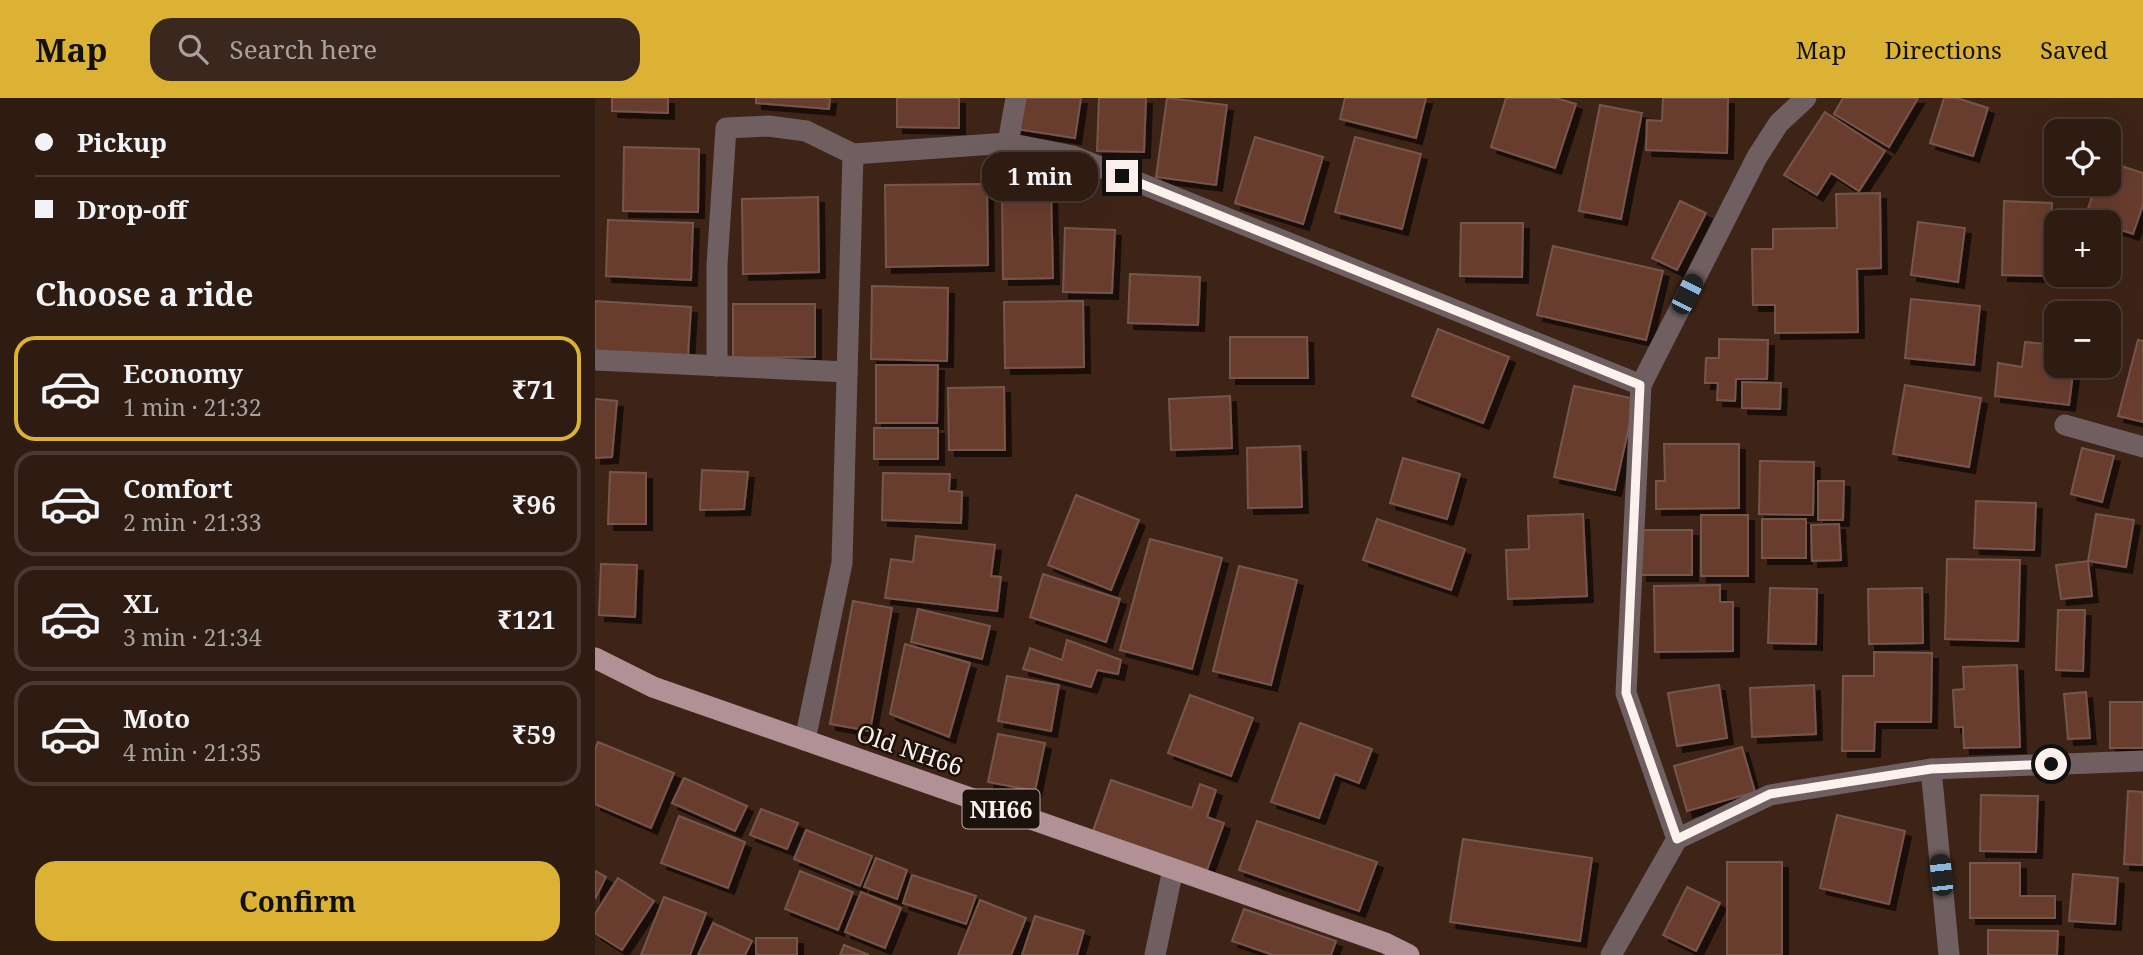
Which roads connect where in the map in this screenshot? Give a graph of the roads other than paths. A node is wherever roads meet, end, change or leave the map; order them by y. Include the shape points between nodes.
1 (1016, 98) edge
2 (1806, 98) edge
3 (1008, 143) junction
4 (853, 154) junction
5 (595, 360) edge
6 (716, 366) junction
7 (847, 372) junction
8 (1640, 385) junction
9 (2065, 425) dead end
10 (2143, 447) edge
11 (595, 658) edge
12 (805, 740) junction
13 (2143, 761) edge
14 (1931, 769) junction
15 (1677, 839) junction
16 (1173, 869) junction
17 (1155, 955) edge
18 (1409, 955) edge
19 (1611, 955) edge
20 (1949, 955) edge

1 - 3 street
2 - 8 street via 1780,123 1757,157
3 - 4 street
3 - 8 street via 1073,156
4 - 6 street via 806,131 768,126 726,128
4 - 7 street
5 - 6 street
6 - 7 street
7 - 12 street via 842,562
8 - 15 street via 1626,693
9 - 10 street
11 - 12 main road, Old NH66 / NH66 via 653,687
12 - 16 main road, Old NH66 / NH66
13 - 14 street
14 - 15 street via 1770,794
14 - 20 street
15 - 19 street
16 - 17 street
16 - 18 main road, Old NH66 / NH66

